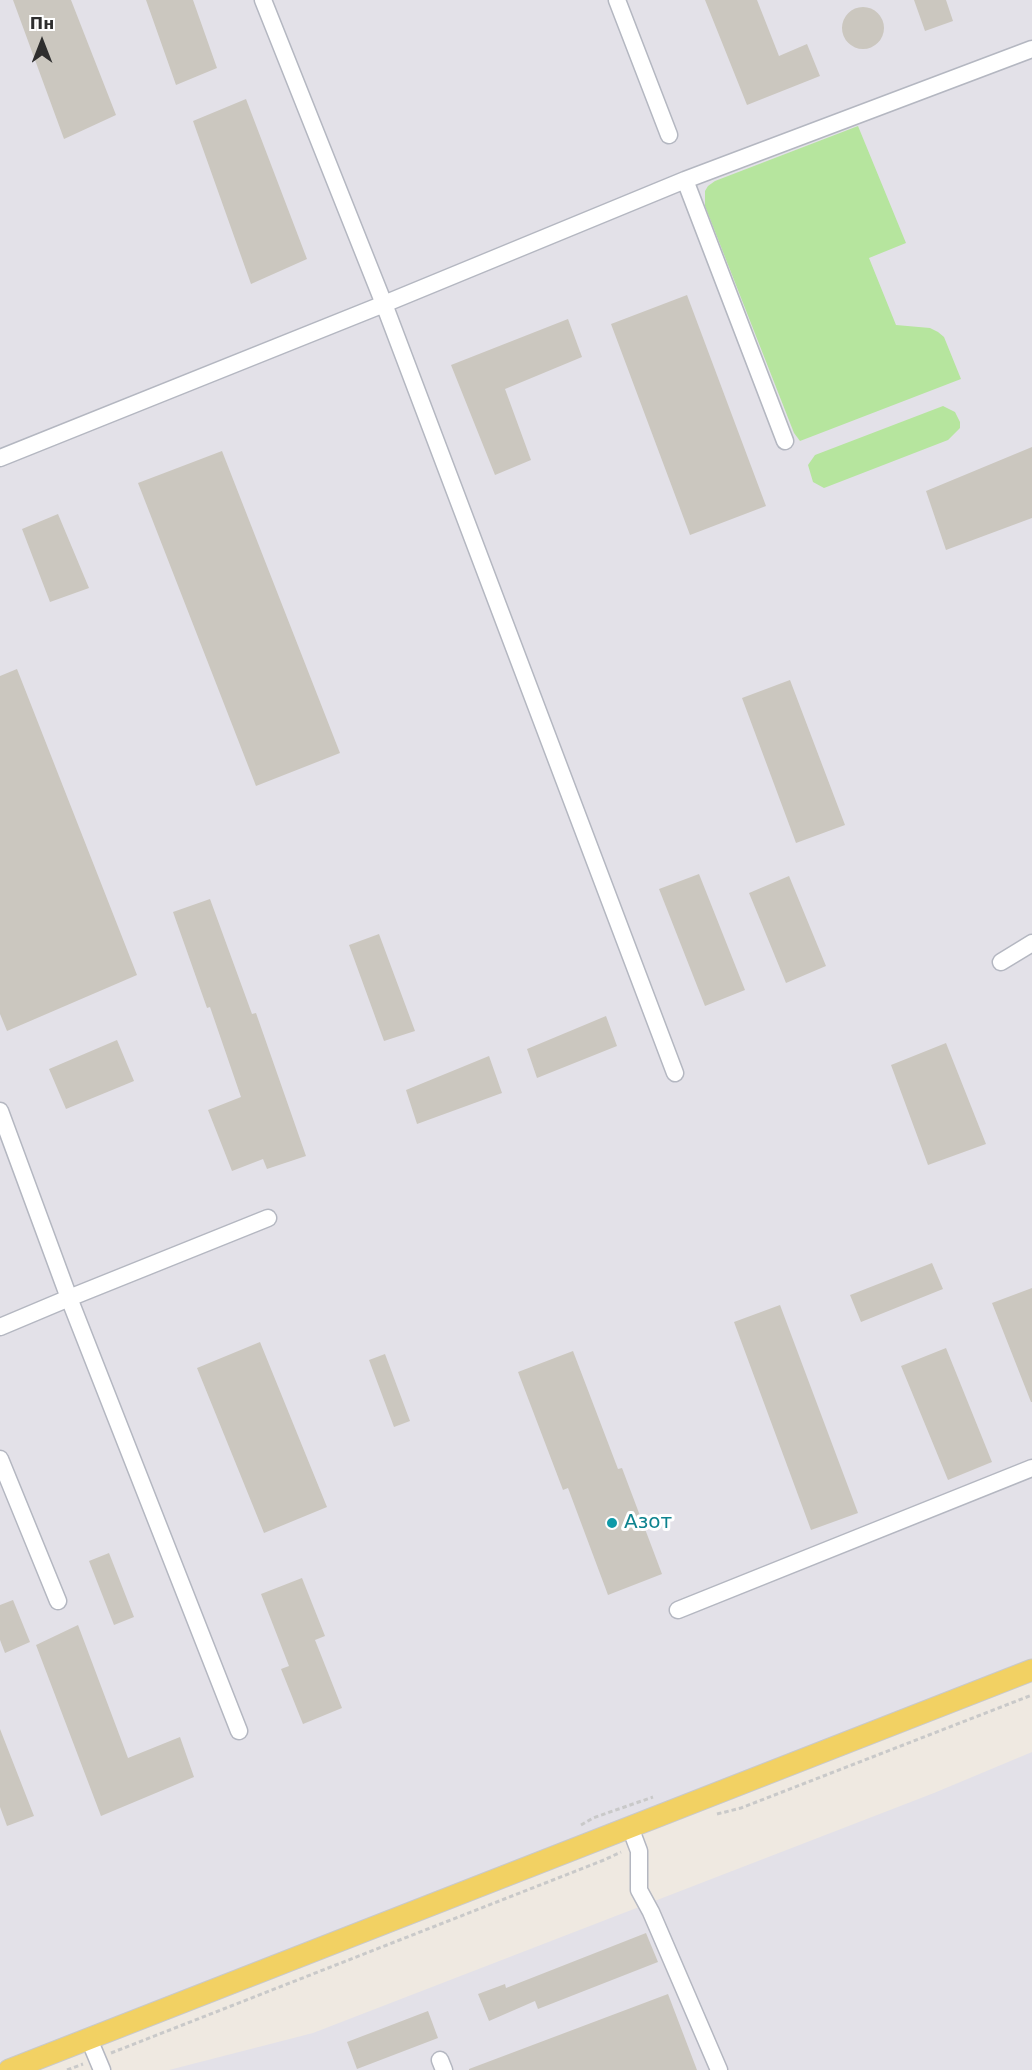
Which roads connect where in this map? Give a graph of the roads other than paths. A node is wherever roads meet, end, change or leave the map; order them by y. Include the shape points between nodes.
1 (263, 0) edge
2 (617, 0) edge
3 (1032, 50) edge
4 (669, 135) dead end
5 (685, 180) junction
6 (384, 304) junction
7 (785, 441) dead end
8 (0, 458) edge
9 (1032, 943) edge
10 (1001, 962) dead end
11 (675, 1073) dead end
12 (0, 1111) edge
13 (268, 1218) dead end
14 (69, 1298) junction
15 (0, 1327) edge
16 (0, 1459) edge
17 (1032, 1468) edge
18 (58, 1602) dead end
19 (678, 1610) dead end
20 (1032, 1670) edge
21 (239, 1731) dead end
22 (633, 1836) junction
23 (96, 2056) edge
24 (9, 2070) edge
25 (718, 2070) edge

1 - 6 lane
2 - 4 lane
3 - 5 lane
5 - 6 lane
5 - 7 lane
6 - 8 lane
6 - 11 lane
9 - 10 lane
12 - 14 lane
13 - 14 lane
14 - 15 lane
14 - 21 lane
16 - 18 lane
17 - 19 lane
20 - 22 main road
22 - 23 main road
22 - 25 lane via 639,1851 639,1890
23 - 24 main road

